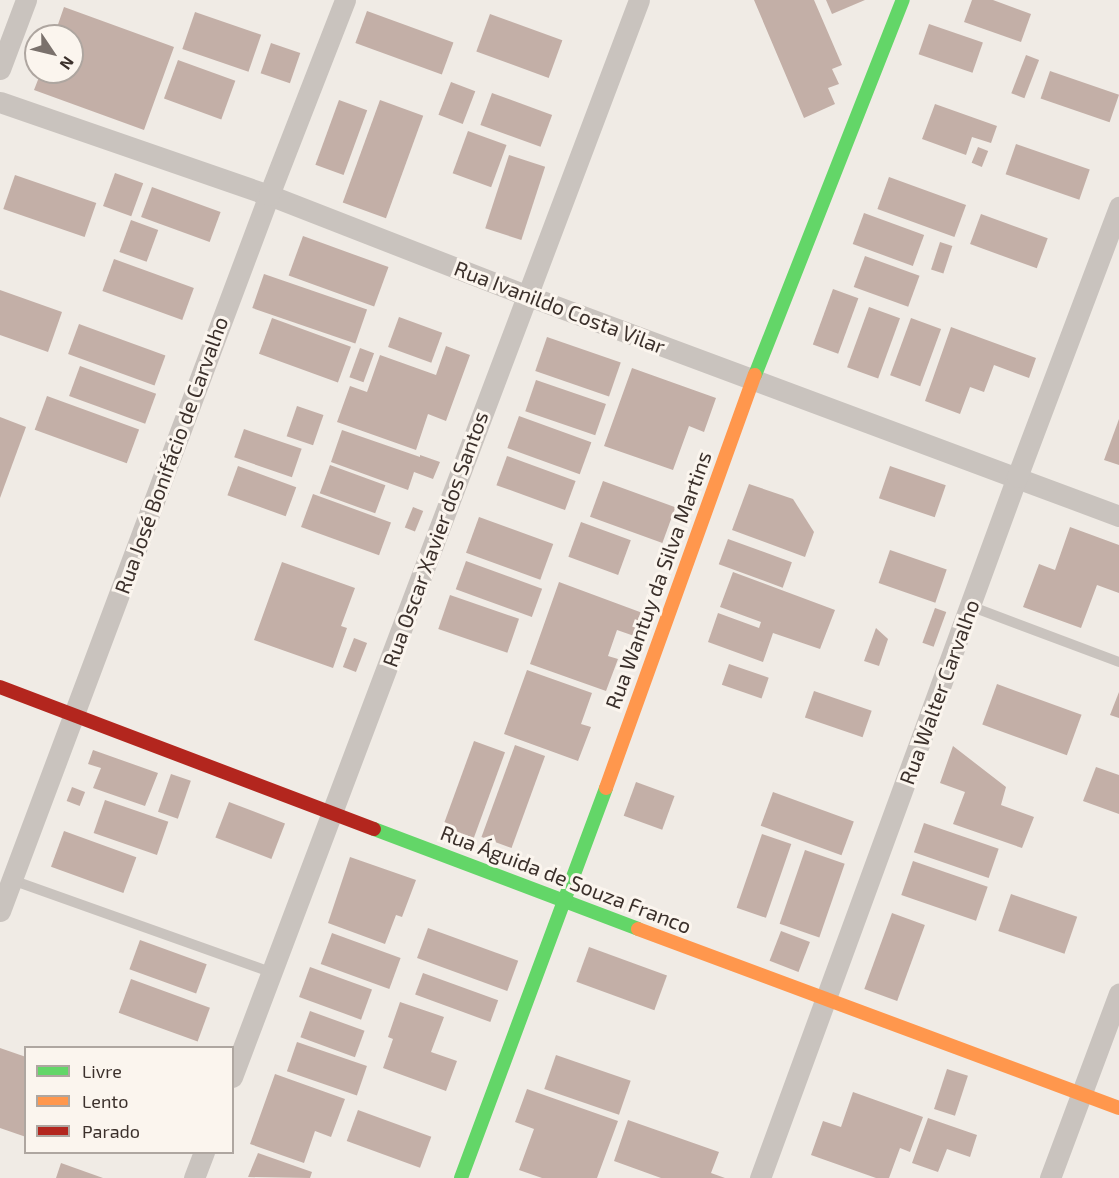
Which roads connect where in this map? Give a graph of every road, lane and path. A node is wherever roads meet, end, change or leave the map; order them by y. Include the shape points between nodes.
1 (26, 0) edge
2 (345, 0) edge
3 (639, 0) edge
4 (903, 0) edge
5 (0, 69) edge
6 (0, 102) edge
7 (269, 195) junction
8 (1119, 207) edge
9 (526, 295) junction
10 (753, 380) junction
11 (1017, 477) junction
12 (1119, 516) edge
13 (970, 606) junction
14 (1119, 662) edge
15 (0, 687) edge
16 (74, 716) junction
17 (333, 814) junction
18 (12, 880) junction
19 (566, 901) junction
20 (0, 911) edge
21 (273, 973) junction
22 (1119, 993) edge
23 (826, 1000) junction
24 (234, 1072) edge
25 (1081, 1094) junction
26 (1119, 1108) edge
27 (203, 1154) edge
28 (194, 1178) edge
29 (461, 1178) edge
30 (760, 1178) edge
31 (1050, 1178) edge

1 - 5 street
2 - 7 street, Rua José Bonifácio de Carvalho
3 - 9 street, Rua Oscar Xavier dos Santos
4 - 10 street, Rua Wantuy da Silva Martins
6 - 7 street, Rua Ivanildo Costa Vilar
7 - 9 street, Rua Ivanildo Costa Vilar
7 - 16 street, Rua José Bonifácio de Carvalho
8 - 11 street, Rua Walter Carvalho
9 - 10 street, Rua Ivanildo Costa Vilar
9 - 17 street, Rua Oscar Xavier dos Santos
10 - 11 street, Rua Ivanildo Costa Vilar
10 - 19 street, Rua Wantuy da Silva Martins
11 - 12 street, Rua Ivanildo Costa Vilar
11 - 13 street, Rua Walter Carvalho
13 - 14 lane
13 - 23 street, Rua Walter Carvalho
15 - 16 street, Rua Águida de Souza Franco
16 - 17 street, Rua Águida de Souza Franco
16 - 18 street, Rua José Bonifácio de Carvalho
17 - 19 street, Rua Águida de Souza Franco
17 - 21 street, Rua Oscar Xavier dos Santos
18 - 20 street, Rua José Bonifácio de Carvalho
18 - 21 lane
19 - 23 street, Rua Águida de Souza Franco
19 - 29 street, Rua Wantuy da Silva Martins
21 - 24 street, Rua Oscar Xavier dos Santos
22 - 25 street
23 - 25 street, Rua Águida de Souza Franco
23 - 30 street, Rua Walter Carvalho
25 - 26 street, Rua Águida de Souza Franco
25 - 31 street
27 - 28 street

